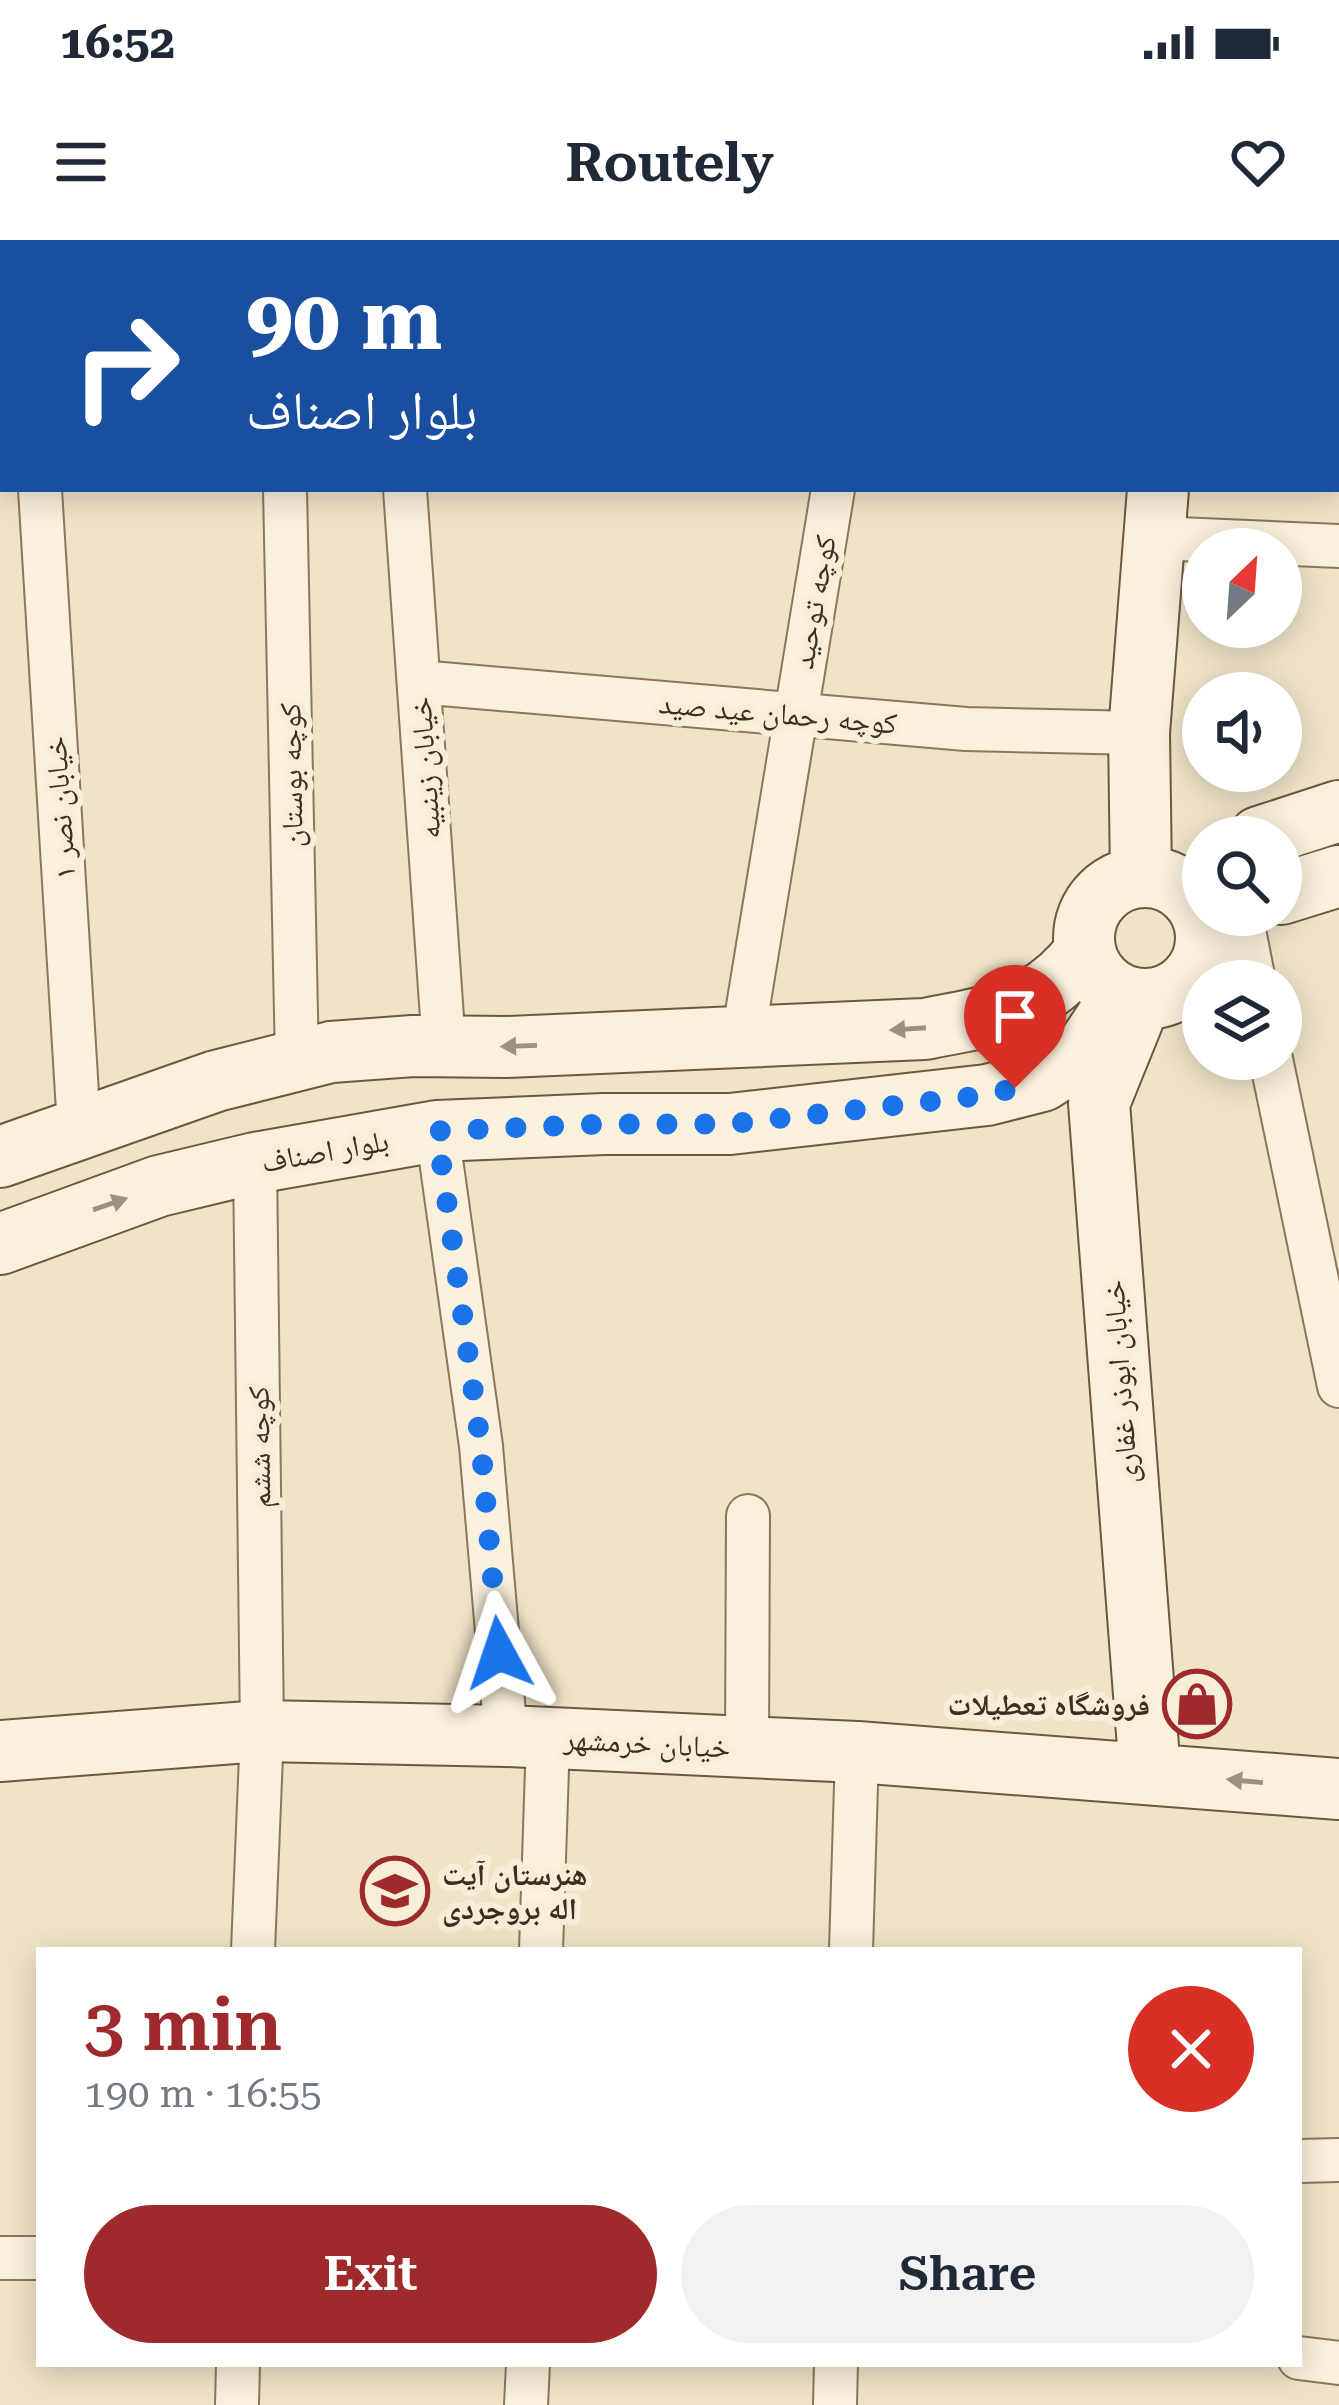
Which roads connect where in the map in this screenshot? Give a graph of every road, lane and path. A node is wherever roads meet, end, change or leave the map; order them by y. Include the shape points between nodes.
1 (40, 492) edge
2 (285, 492) edge
3 (405, 492) edge
4 (832, 492) edge
5 (1156, 513) edge
6 (1339, 546) edge
7 (418, 682) junction
8 (795, 715) junction
9 (1139, 733) junction
10 (1339, 811) edge
11 (1302, 823) edge
12 (1182, 846) edge
13 (1339, 876) edge
14 (1302, 887) edge
15 (1182, 892) edge
16 (1205, 936) edge
17 (1116, 981) junction
18 (743, 1037) junction
19 (444, 1046) junction
20 (297, 1061) junction
21 (1275, 1080) edge
22 (80, 1126) junction
23 (437, 1131) junction
24 (0, 1157) edge
25 (255, 1163) junction
26 (0, 1244) edge
27 (1339, 1385) edge
28 (748, 1516) dead end
29 (262, 1731) junction
30 (527, 1737) junction
31 (747, 1748) junction
32 (0, 1751) edge
33 (857, 1752) junction
34 (1150, 1773) junction
35 (1339, 1789) edge
36 (254, 1947) edge
37 (541, 1947) edge
38 (851, 1947) edge
39 (1339, 2160) edge
40 (1302, 2161) edge
41 (0, 2258) edge
42 (36, 2258) edge
43 (1302, 2358) edge
44 (1339, 2363) edge
45 (238, 2367) edge
46 (528, 2367) edge
47 (836, 2367) edge
48 (237, 2405) edge
49 (526, 2405) edge
50 (835, 2405) edge

1 - 22 street, خیابان نصر ۱
2 - 20 street, کوچه بوستان
3 - 7 street, خیابان زینبیه
4 - 8 street, کوچه توحید
5 - 6 street
5 - 9 main road
7 - 8 street, کوچه رحمان عید صید
7 - 19 street, خیابان زینبیه
8 - 9 street, کوچه رحمان عید صید
8 - 18 street, کوچه توحید
9 - 12 main road
10 - 11 main road
13 - 14 main road
15 - 17 main road via 1120,881 1102,893 1084,929
16 - 17 main road via 1193,977 1178,990 1160,997
17 -> 18 main road via 1057,981 1022,1007 924,1029
17 - 23 main road, بلوار اصناف via 1081,1056 1042,1081 987,1095 730,1124
17 - 34 main road, خیابان ابوذر غفاری via 1099,1102
18 -> 19 main road
19 - 20 main road
20 - 22 main road
21 - 27 street
22 - 24 main road
23 - 25 main road, بلوار اصناف
23 - 30 street
26 -> 25 main road, بلوار اصناف via 159,1186
25 - 29 street, کوچه ششم
28 - 31 street
29 - 30 main road, خیابان خرمشهر
29 - 32 main road, خیابان خرمشهر
29 - 36 street, کوچه ششم
30 - 31 main road, خیابان خرمشهر
30 - 37 street
31 - 33 main road, خیابان خرمشهر
33 - 34 main road, خیابان خرمشهر
33 - 38 street
35 -> 34 main road, خیابان خرمشهر
39 - 40 street
41 - 42 street
43 - 44 street
45 - 48 street
46 - 49 street
47 - 50 street

